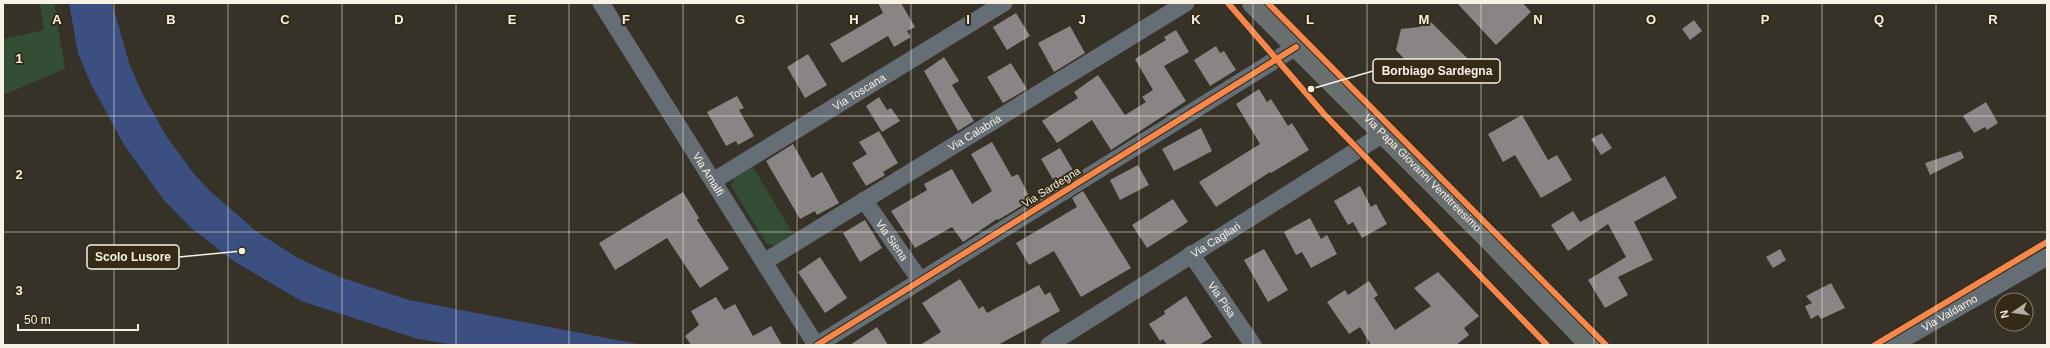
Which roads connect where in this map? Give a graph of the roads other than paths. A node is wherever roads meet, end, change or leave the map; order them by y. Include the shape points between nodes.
1 (601, 3) edge
2 (1004, 3) edge
3 (1186, 3) edge
4 (1253, 3) edge
5 (1296, 46) junction
6 (1383, 134) junction
7 (713, 181) junction
8 (864, 200) junction
9 (1191, 254) junction
10 (2047, 257) edge
11 (764, 262) junction
12 (920, 280) junction
13 (816, 345) edge
14 (1049, 345) edge
15 (1253, 345) edge
16 (1591, 345) edge
17 (1893, 345) edge

1 - 7 street, Via Amalfi
2 - 7 street, Via Toscana
3 - 8 street, Via Calabria
4 - 5 main road, Via Papa Giovanni Ventitreesimo
5 - 6 main road, Via Papa Giovanni Ventitreesimo
5 - 12 street, Via Sardegna
6 - 9 street, Via Cagliari
6 - 16 main road, Via Papa Giovanni Ventitreesimo
7 - 11 street, Via Amalfi
8 - 11 street, Via Calabria
8 - 12 street, Via Siena
9 - 14 street, Via Cagliari
9 - 15 street, Via Pisa
10 - 17 street, Via Valdarno
11 - 13 street, Via Amalfi
12 - 13 street, Via Sardegna

